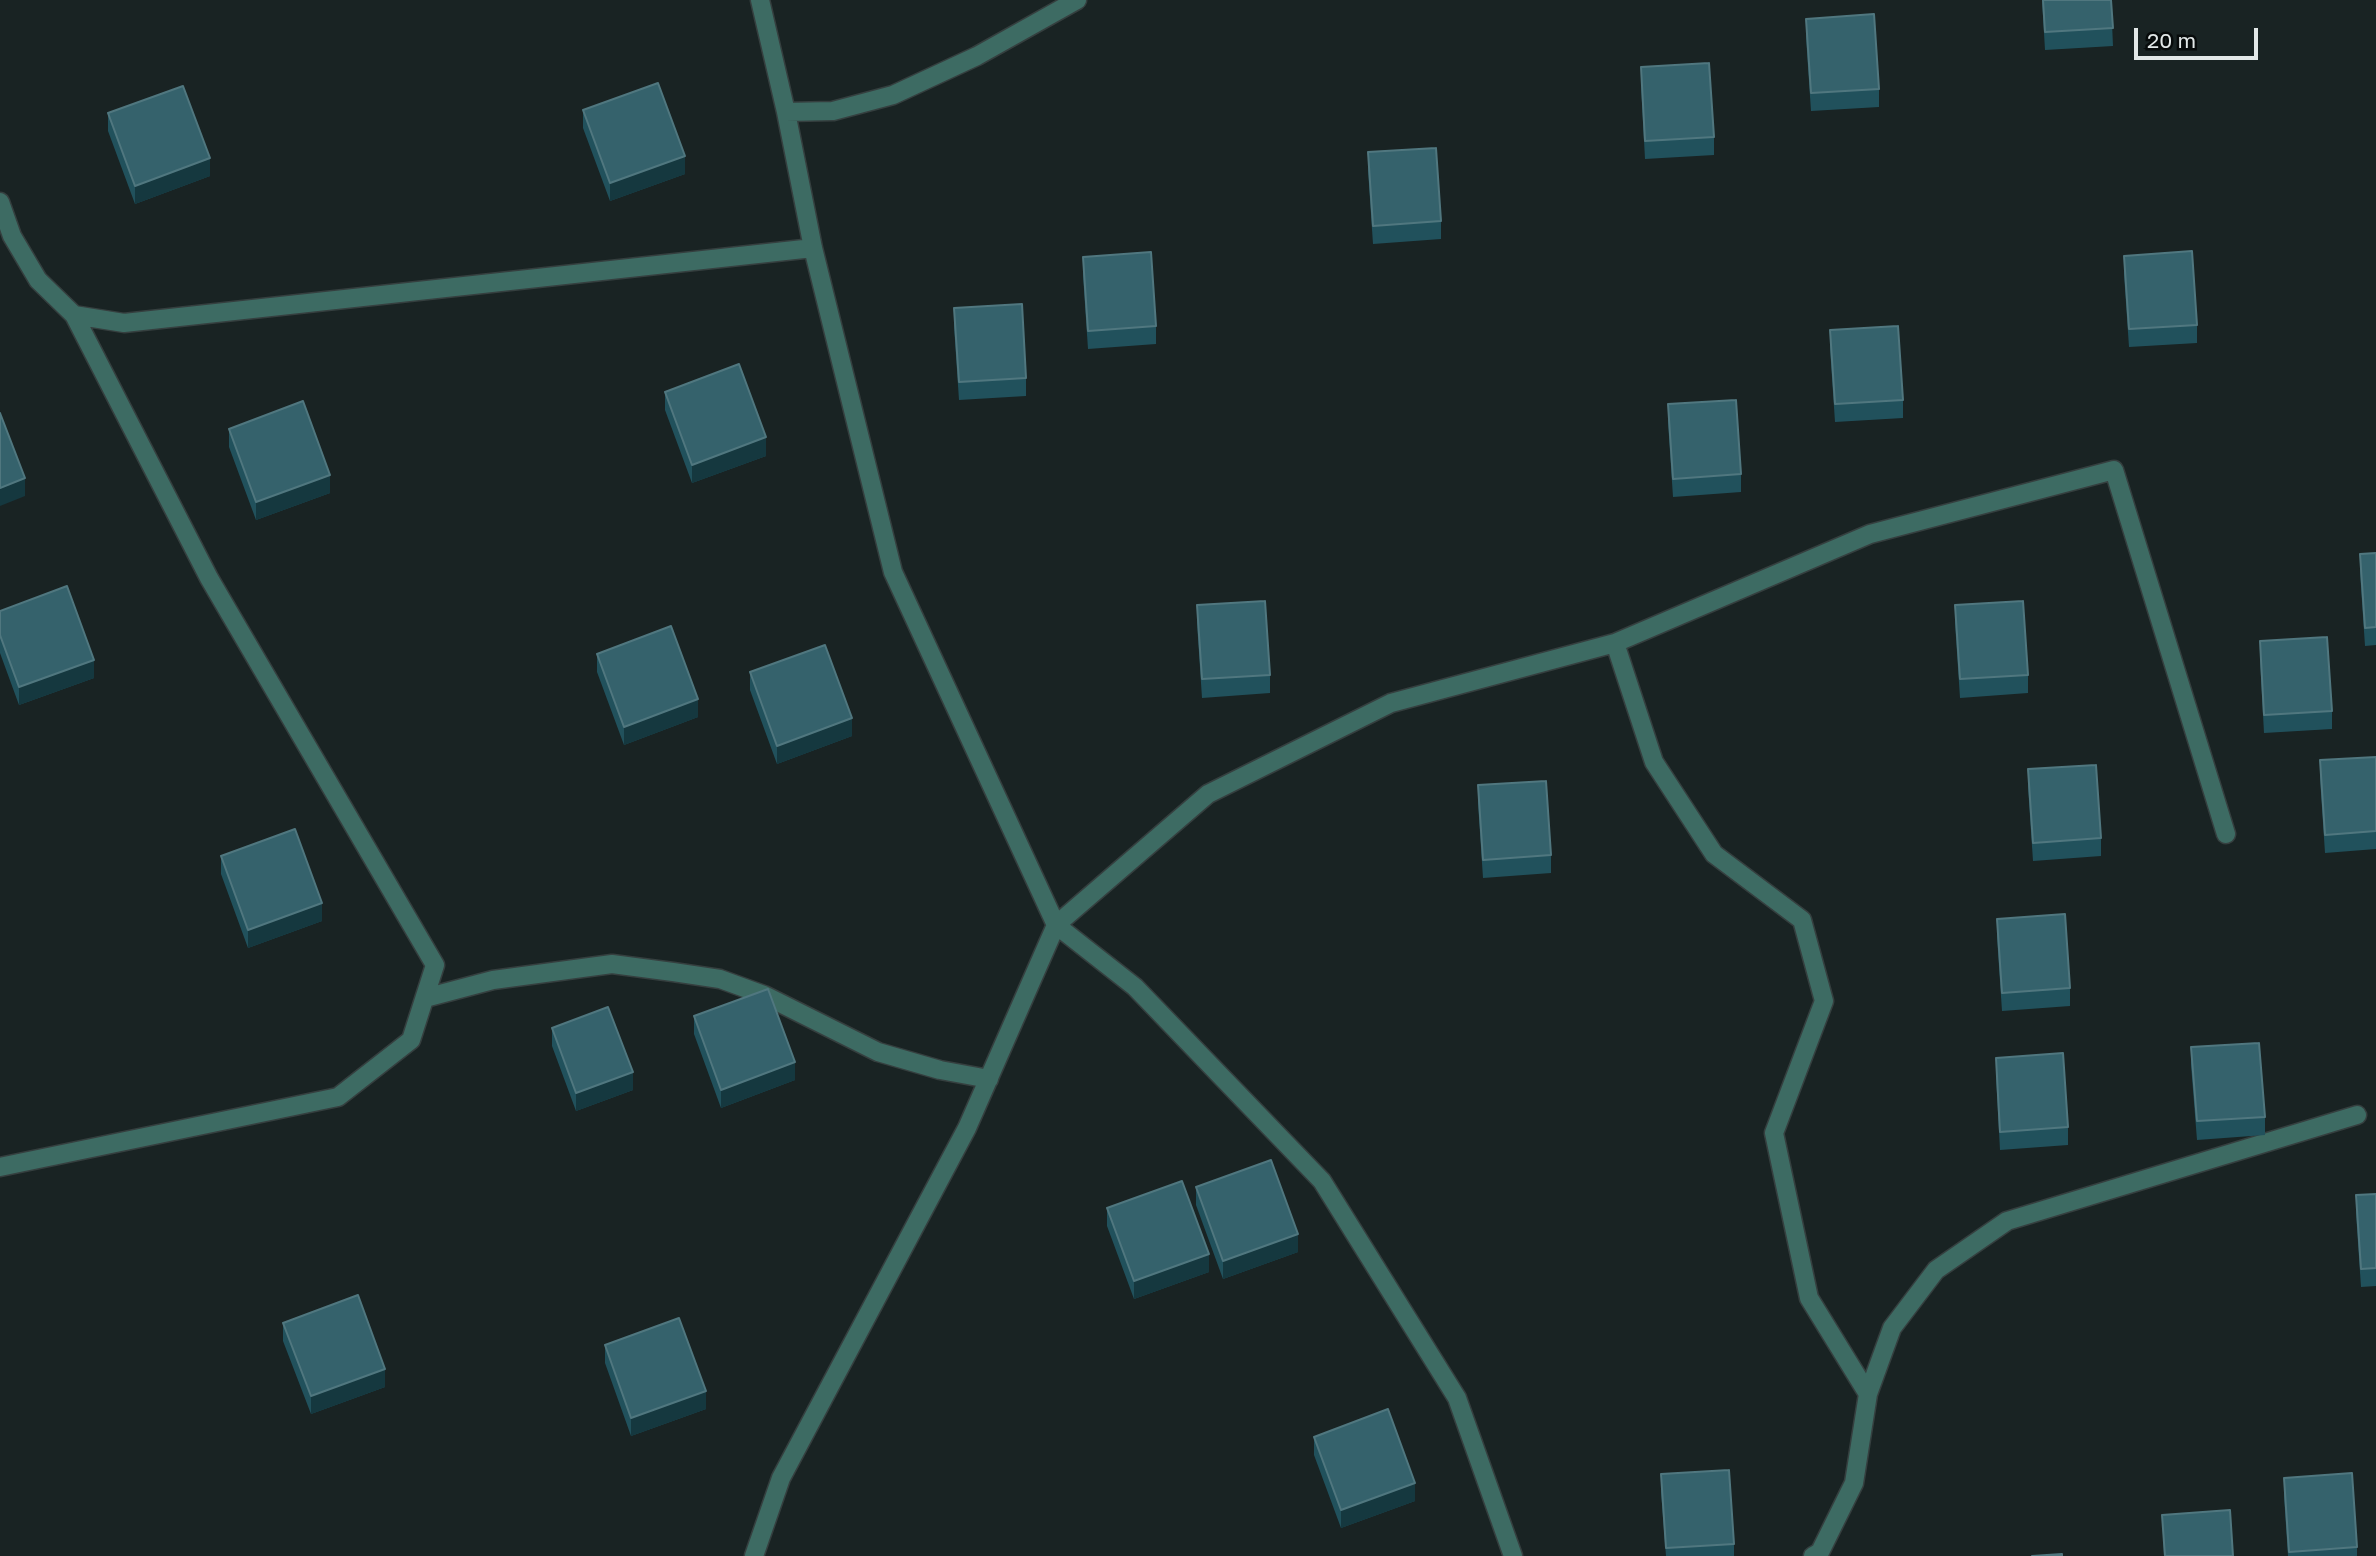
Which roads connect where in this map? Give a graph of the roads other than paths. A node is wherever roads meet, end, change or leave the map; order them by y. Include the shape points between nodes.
1 (760, 0) edge
2 (1077, 0) edge
3 (786, 111) junction
4 (0, 202) edge
5 (813, 248) junction
6 (74, 315) junction
7 (1615, 643) junction
8 (2225, 834) dead end
9 (1056, 925) junction
10 (425, 998) junction
11 (989, 1079) junction
12 (2357, 1115) dead end
13 (0, 1167) edge
14 (1868, 1394) junction
15 (754, 1556) edge
16 (1513, 1556) edge
17 (1813, 1556) edge

1 - 3 lane
2 - 3 lane via 977,56 893,95 833,111
3 - 5 lane
4 - 6 lane via 12,236 38,280
5 - 6 lane via 166,320 124,323
5 - 9 lane via 893,572
6 - 10 lane via 209,578 435,965
7 - 8 lane via 1870,534 2114,470
7 - 9 lane via 1391,703 1208,794
7 - 14 lane via 1654,762 1714,853 1802,920 1824,1001 1774,1133 1809,1298
9 - 11 lane
9 - 16 lane via 1135,987 1322,1181 1457,1398
10 - 11 lane via 493,980 612,964 673,972 720,979 764,995 877,1052
10 - 13 lane via 411,1040 338,1097
11 - 15 lane via 781,1478
12 - 14 lane via 2007,1221 1936,1270 1892,1328
14 - 17 lane via 1854,1483 1820,1552

